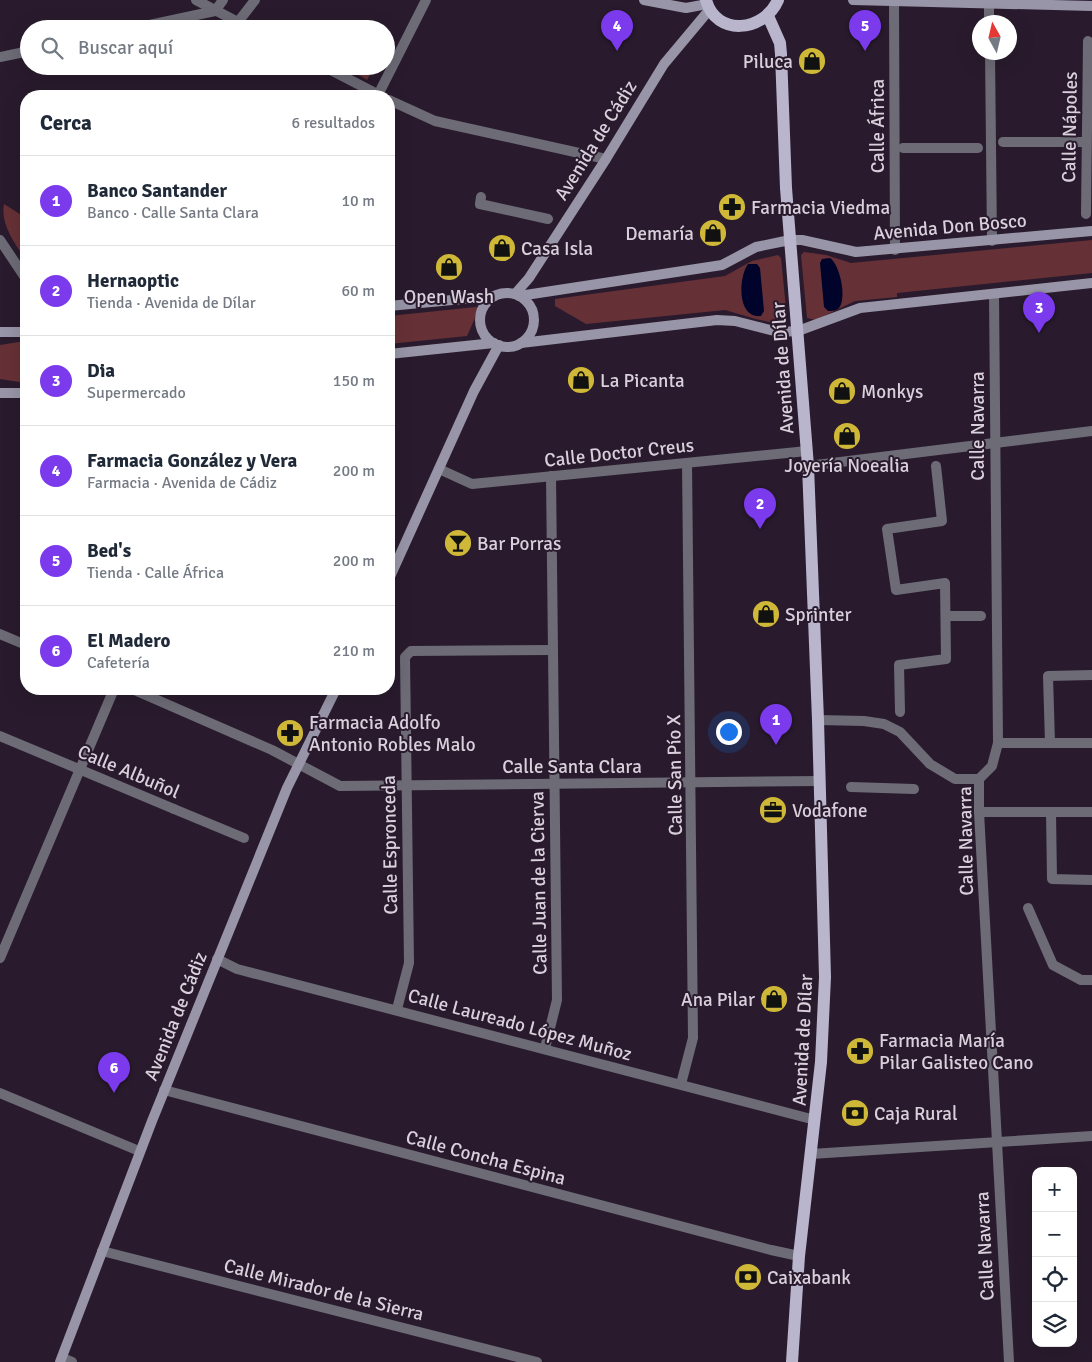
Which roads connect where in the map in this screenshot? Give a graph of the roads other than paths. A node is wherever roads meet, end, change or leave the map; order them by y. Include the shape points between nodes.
1 (196, 0) edge
2 (224, 0) edge
3 (255, 0) edge
4 (426, 0) edge
5 (644, 0) edge
6 (778, 0) edge
7 (853, 0) edge
8 (894, 1) junction
9 (708, 4) edge
10 (989, 4) junction
11 (1092, 6) edge
12 (215, 10) junction
13 (989, 15) edge
14 (768, 16) junction
15 (170, 20) edge
16 (234, 20) edge
17 (240, 20) edge
18 (1088, 40) dead end
19 (20, 53) edge
20 (0, 57) edge
21 (990, 60) edge
22 (395, 64) edge
23 (342, 75) edge
24 (390, 75) edge
25 (375, 90) edge
26 (382, 90) edge
27 (395, 103) edge
28 (1003, 142) dead end
29 (1086, 142) junction
30 (903, 148) dead end
31 (978, 148) dead end
32 (606, 159) junction
33 (481, 197) dead end
34 (1086, 214) dead end
35 (548, 218) dead end
36 (1092, 231) edge
37 (0, 240) edge
38 (790, 240) junction
39 (992, 241) junction
40 (895, 250) junction
41 (20, 270) edge
42 (1092, 283) edge
43 (994, 294) junction
44 (517, 295) junction
45 (495, 296) junction
46 (395, 305) edge
47 (798, 331) junction
48 (0, 332) edge
49 (20, 332) edge
50 (521, 343) junction
51 (496, 344) junction
52 (395, 353) edge
53 (0, 393) edge
54 (20, 393) edge
55 (1092, 431) edge
56 (994, 443) junction
57 (807, 451) junction
58 (687, 463) junction
59 (808, 466) junction
60 (936, 466) dead end
61 (439, 468) junction
62 (551, 476) junction
63 (395, 566) edge
64 (946, 616) junction
65 (980, 616) dead end
66 (0, 634) edge
67 (20, 642) edge
68 (553, 650) junction
69 (1092, 676) edge
70 (111, 695) edge
71 (146, 695) edge
72 (333, 695) edge
73 (900, 712) dead end
74 (818, 720) junction
75 (0, 736) edge
76 (998, 743) junction
77 (1050, 743) junction
78 (1092, 743) edge
79 (299, 766) junction
80 (80, 770) junction
81 (979, 779) junction
82 (819, 781) junction
83 (692, 782) junction
84 (554, 784) junction
85 (406, 785) junction
86 (851, 787) dead end
87 (914, 789) dead end
88 (979, 812) junction
89 (1051, 812) junction
90 (1092, 812) edge
91 (244, 838) dead end
92 (1092, 880) edge
93 (1028, 908) dead end
94 (0, 958) edge
95 (217, 959) junction
96 (1092, 980) edge
97 (397, 1009) junction
98 (544, 1048) junction
99 (681, 1084) junction
100 (164, 1090) junction
101 (0, 1093) edge
102 (816, 1120) junction
103 (1092, 1136) edge
104 (996, 1142) junction
105 (139, 1151) junction
106 (812, 1154) junction
107 (102, 1251) junction
108 (799, 1256) junction
109 (65, 1361) edge
110 (537, 1362) edge
111 (792, 1362) edge
112 (1009, 1362) edge

1 - 12 street
2 - 12 street
3 - 17 street
4 - 22 street
5 - 9 main road via 686,8
6 - 14 main road
7 - 8 main road
8 - 10 main road
8 - 40 street, Calle África
9 - 14 main road via 727,23 738,26 749,26
9 - 32 main road, Avenida de Cádiz via 664,64
10 - 11 main road
10 - 13 street
12 - 15 street
12 - 16 street
14 - 38 main road, Avenida de Dílar via 780,43
18 - 29 street, Calle Nápoles
19 - 20 street
21 - 39 street
23 - 25 street
24 - 26 street
27 - 32 street via 435,122
28 - 29 street
29 - 34 street, Calle Nápoles
30 - 31 street
32 - 44 main road, Avenida de Cádiz
33 - 35 street, Avenida de Cádiz via 480,204
36 - 39 main road, Avenida Don Bosco
37 - 41 street
38 - 40 main road, Avenida Don Bosco via 856,252
38 - 44 main road, Avenida Don Bosco via 756,247 722,265
38 - 47 main road, Avenida de Dílar
39 - 40 main road, Avenida Don Bosco
42 - 43 main road
43 - 47 main road via 860,308
43 - 56 street, Calle Navarra
44 - 45 main road
44 - 50 main road via 526,300 534,315 532,331
45 - 46 main road
45 - 51 main road via 481,315 483,331
47 - 50 main road via 778,332 717,320
47 - 57 main road, Avenida de Dílar
48 - 49 main road
50 - 51 main road via 514,346
51 - 52 main road
51 - 61 main road
53 - 54 main road
55 - 56 street
56 - 59 street
56 - 76 street, Calle Navarra
57 - 58 street, Calle Doctor Creus
57 - 59 main road, Avenida de Dílar
58 - 62 street, Calle Doctor Creus
58 - 83 street, Calle San Pío X
59 - 74 main road, Avenida de Dílar
60 - 64 street via 942,520 887,529 896,590 945,583
61 - 62 street, Calle Doctor Creus via 472,484
61 - 63 main road
62 - 68 street, Calle Juan de la Cierva
64 - 65 street
64 - 73 street via 946,659 899,665
66 - 67 street
68 - 84 street, Calle Juan de la Cierva
68 - 85 street, Calle Espronceda via 411,651 405,657
69 - 77 street via 1048,676
70 - 80 street
71 - 79 street, Calle Santa Clara via 272,750
72 - 79 main road, Avenida de Cádiz
74 - 81 street via 884,724 900,732 930,764 955,779
74 - 82 main road, Avenida de Dílar
75 - 80 street, Calle Albuñol
76 - 77 street
76 - 81 street, Calle Navarra via 992,766
77 - 78 street
79 - 85 street, Calle Santa Clara via 340,786
79 - 95 main road, Avenida de Cádiz
80 - 91 street, Calle Albuñol
80 - 94 street
81 - 88 street, Calle Navarra
82 - 83 street, Calle Santa Clara
82 - 102 main road, Avenida de Dílar via 825,977
83 - 84 street, Calle Santa Clara
83 - 99 street, Calle San Pío X via 693,1038
84 - 85 street, Calle Santa Clara
84 - 98 street, Calle Juan de la Cierva via 557,1000
85 - 97 street, Calle Espronceda via 408,963
86 - 87 street
88 - 89 street
88 - 104 street, Calle Navarra
89 - 90 street
89 - 92 street via 1052,879
93 - 96 street via 1053,965 1082,980
95 - 97 street, Calle Laureado López Muñoz via 237,969
95 - 100 main road, Avenida de Cádiz
97 - 98 street, Calle Laureado López Muñoz
98 - 99 street, Calle Laureado López Muñoz
99 - 102 street, Calle Laureado López Muñoz
100 - 105 main road, Avenida de Cádiz
100 - 108 street, Calle Concha Espina
101 - 105 street
102 - 106 main road, Avenida de Dílar
103 - 104 street
104 - 106 street
104 - 112 street, Calle Navarra
105 - 107 main road, Avenida de Cádiz
106 - 108 main road, Avenida de Dílar
107 - 109 main road, Avenida de Cádiz
107 - 110 street, Calle Mirador de la Sierra
108 - 111 main road, Avenida de Dílar

